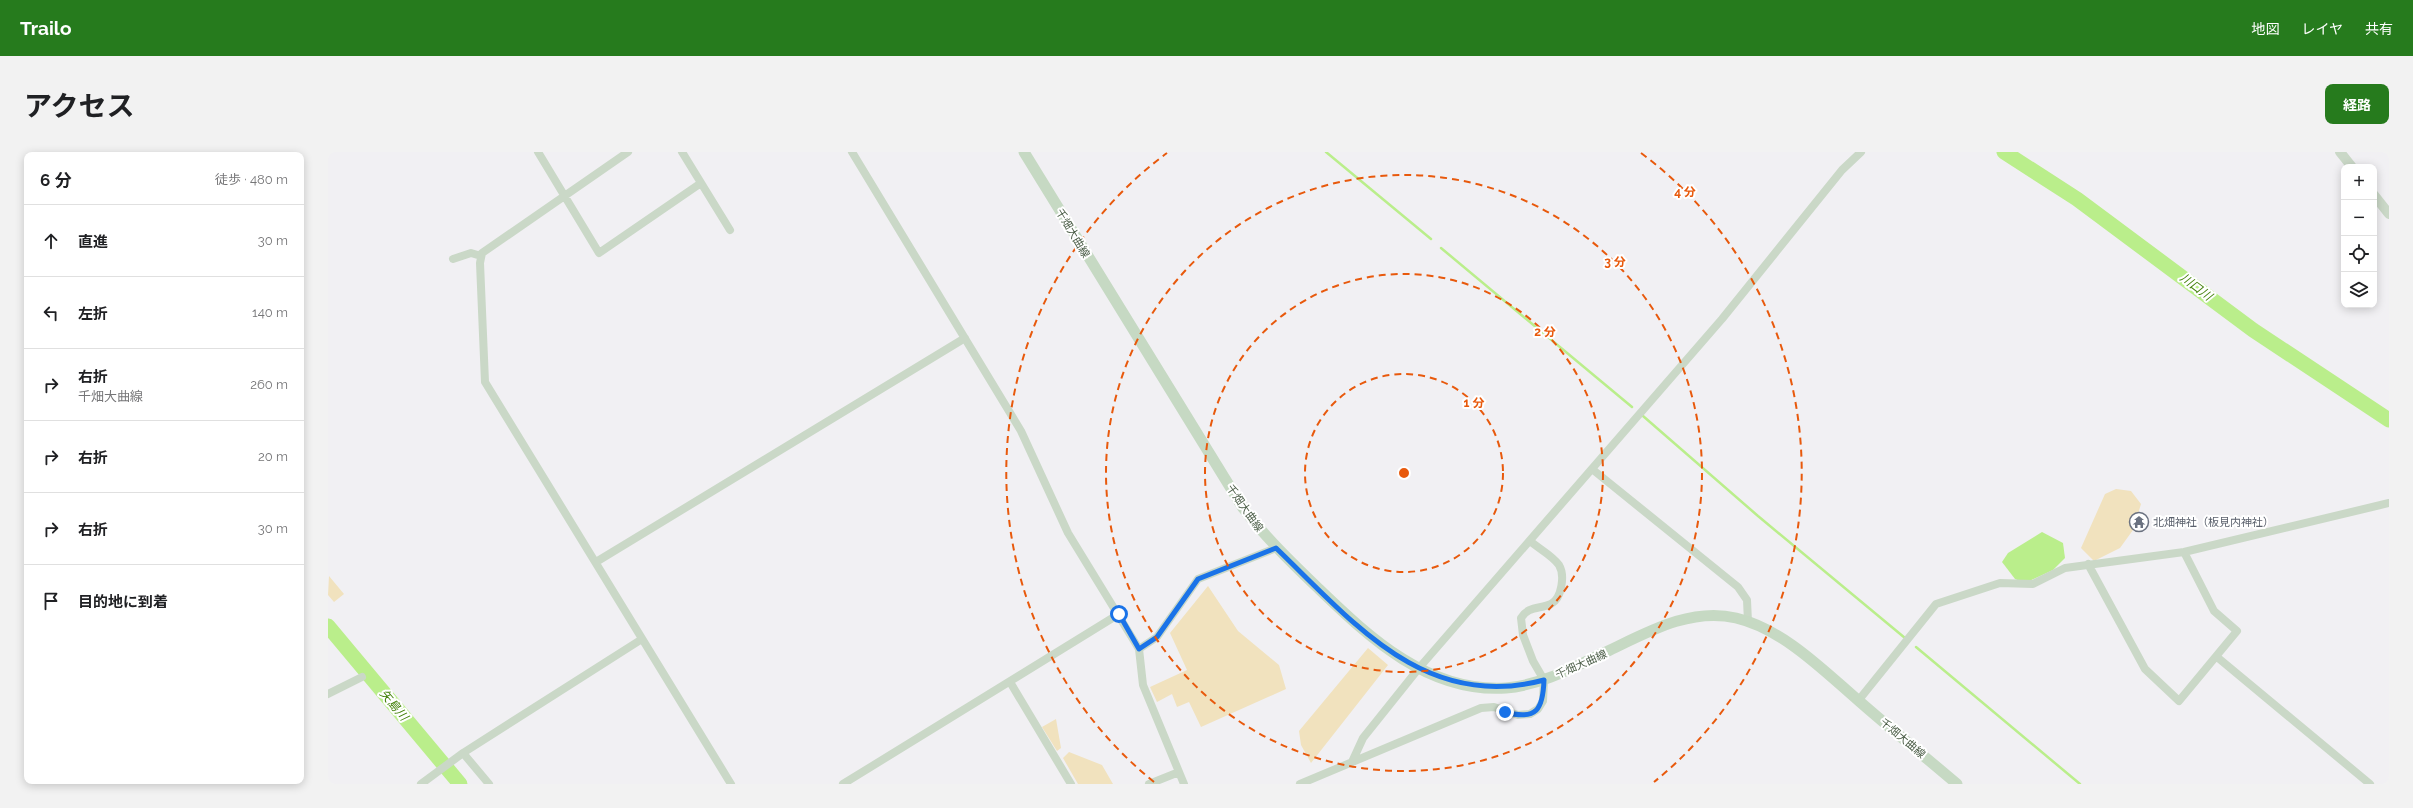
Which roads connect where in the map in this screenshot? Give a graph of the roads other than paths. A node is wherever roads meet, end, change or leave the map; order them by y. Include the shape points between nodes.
1 (538, 152) edge
2 (628, 152) edge
3 (682, 152) edge
4 (852, 152) edge
5 (1024, 152) edge
6 (1861, 152) edge
7 (2344, 153) edge
8 (2350, 164) edge
9 (702, 183) junction
10 (565, 196) junction
11 (2377, 199) edge
12 (2389, 214) edge
13 (730, 230) dead end
14 (481, 256) junction
15 (453, 259) dead end
16 (965, 338) junction
17 (1592, 469) junction
18 (2389, 503) edge
19 (1530, 541) junction
20 (1276, 548) junction
21 (2184, 552) junction
22 (596, 562) junction
23 (2088, 564) junction
24 (1119, 614) junction
25 (1748, 622) junction
26 (642, 638) junction
27 (1139, 649) junction
28 (2217, 657) junction
29 (1419, 668) junction
30 (362, 677) dead end
31 (1544, 680) junction
32 (1010, 682) junction
33 (328, 694) edge
34 (1858, 701) junction
35 (463, 753) junction
36 (1352, 762) junction
37 (1179, 772) junction
38 (421, 784) edge
39 (489, 784) edge
40 (731, 784) edge
41 (843, 784) edge
42 (1071, 784) edge
43 (1149, 784) edge
44 (1184, 784) edge
45 (1300, 784) edge
46 (1957, 784) edge
47 (2370, 784) edge

1 - 10 street
2 - 10 street
3 - 9 street
4 - 16 street
5 - 20 main road, 千畑大曲線 via 1242,508
6 - 17 street via 1842,170 1722,318
7 - 8 street
9 - 10 street via 599,253
9 - 13 street
10 - 14 street
11 - 12 street
14 - 15 street via 471,253
14 - 22 street via 485,382
16 - 22 street
16 - 24 street via 1021,431 1068,533
17 - 19 street
17 - 25 street via 1738,587 1747,600
18 - 21 street
19 - 29 street
19 - 31 street via 1558,564 1561,570 1561,588 1556,600 1529,610 1521,618 1523,635
20 - 27 street via 1198,579 1157,637
20 - 29 main road, 千畑大曲線 via 1365,633
21 - 23 street
21 - 28 street via 2214,611 2237,631
22 - 26 street
23 - 28 street via 2145,669 2180,701
23 - 34 street via 2065,568 2033,584 2000,583 1936,604
24 - 27 street
24 - 32 street
25 - 31 main road, 千畑大曲線 via 1728,616 1712,615 1680,620 1649,631
25 - 34 main road, 千畑大曲線 via 1791,646
26 - 35 street
26 - 40 street
27 - 37 street via 1143,685
28 - 47 street
29 - 31 main road, 千畑大曲線 via 1456,682 1490,688
29 - 36 street via 1363,738
30 - 33 street
31 - 36 street via 1543,701 1538,709 1530,714 1518,716 1494,707 1481,708
32 - 41 street
32 - 42 street
34 - 46 main road, 千畑大曲線
35 - 38 street
35 - 39 street
36 - 45 street
37 - 43 street
37 - 44 street

